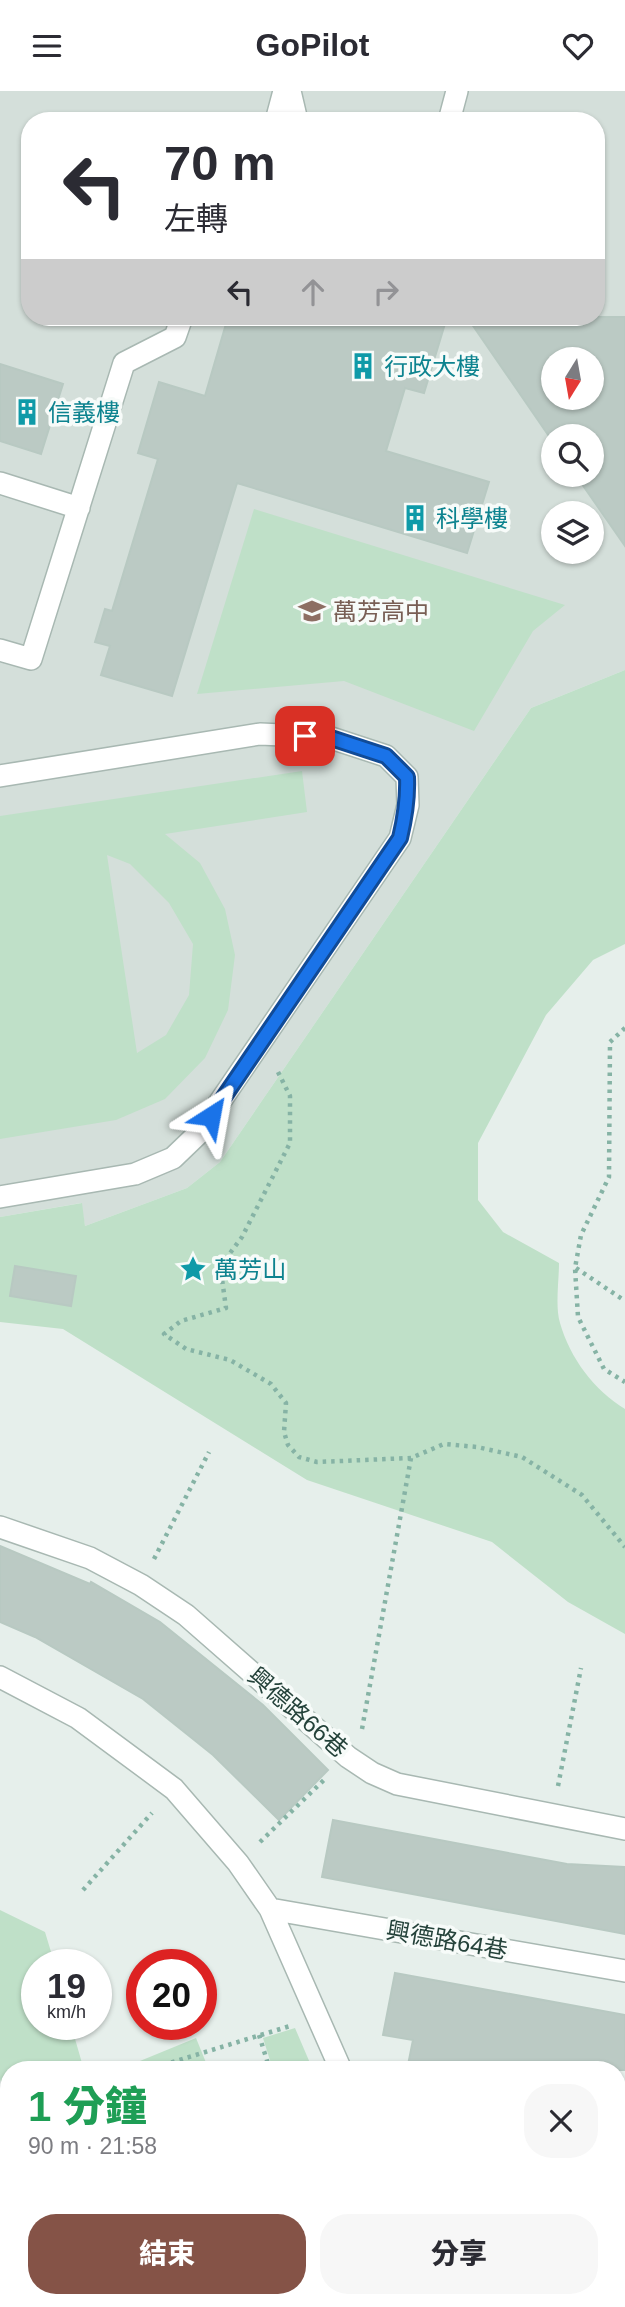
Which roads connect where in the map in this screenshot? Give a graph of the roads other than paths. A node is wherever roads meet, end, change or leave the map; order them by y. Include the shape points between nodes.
1 (284, 91) edge
2 (290, 91) edge
3 (457, 91) edge
4 (278, 112) edge
5 (294, 112) edge
6 (451, 112) edge
7 (179, 326) edge
8 (0, 483) edge
9 (79, 508) junction
10 (0, 650) edge
11 (0, 776) edge
12 (0, 1197) edge
13 (0, 1527) edge
14 (0, 1677) edge
15 (625, 1829) edge
16 (270, 1909) junction
17 (625, 1971) edge
18 (337, 2061) edge

1 - 4 lane
2 - 5 lane
3 - 6 lane
7 - 9 lane via 175,337 124,363
8 - 9 lane
9 - 10 lane via 31,659
11 - 12 lane via 260,734 328,737 386,756 407,777 408,805 400,838 198,1134 173,1158 135,1174
13 - 15 lane, 興德路66巷 via 90,1558 141,1585 186,1615 372,1773 397,1784
14 - 16 lane via 78,1718 174,1789 238,1863
16 - 17 lane, 興德路64巷
16 - 18 lane

